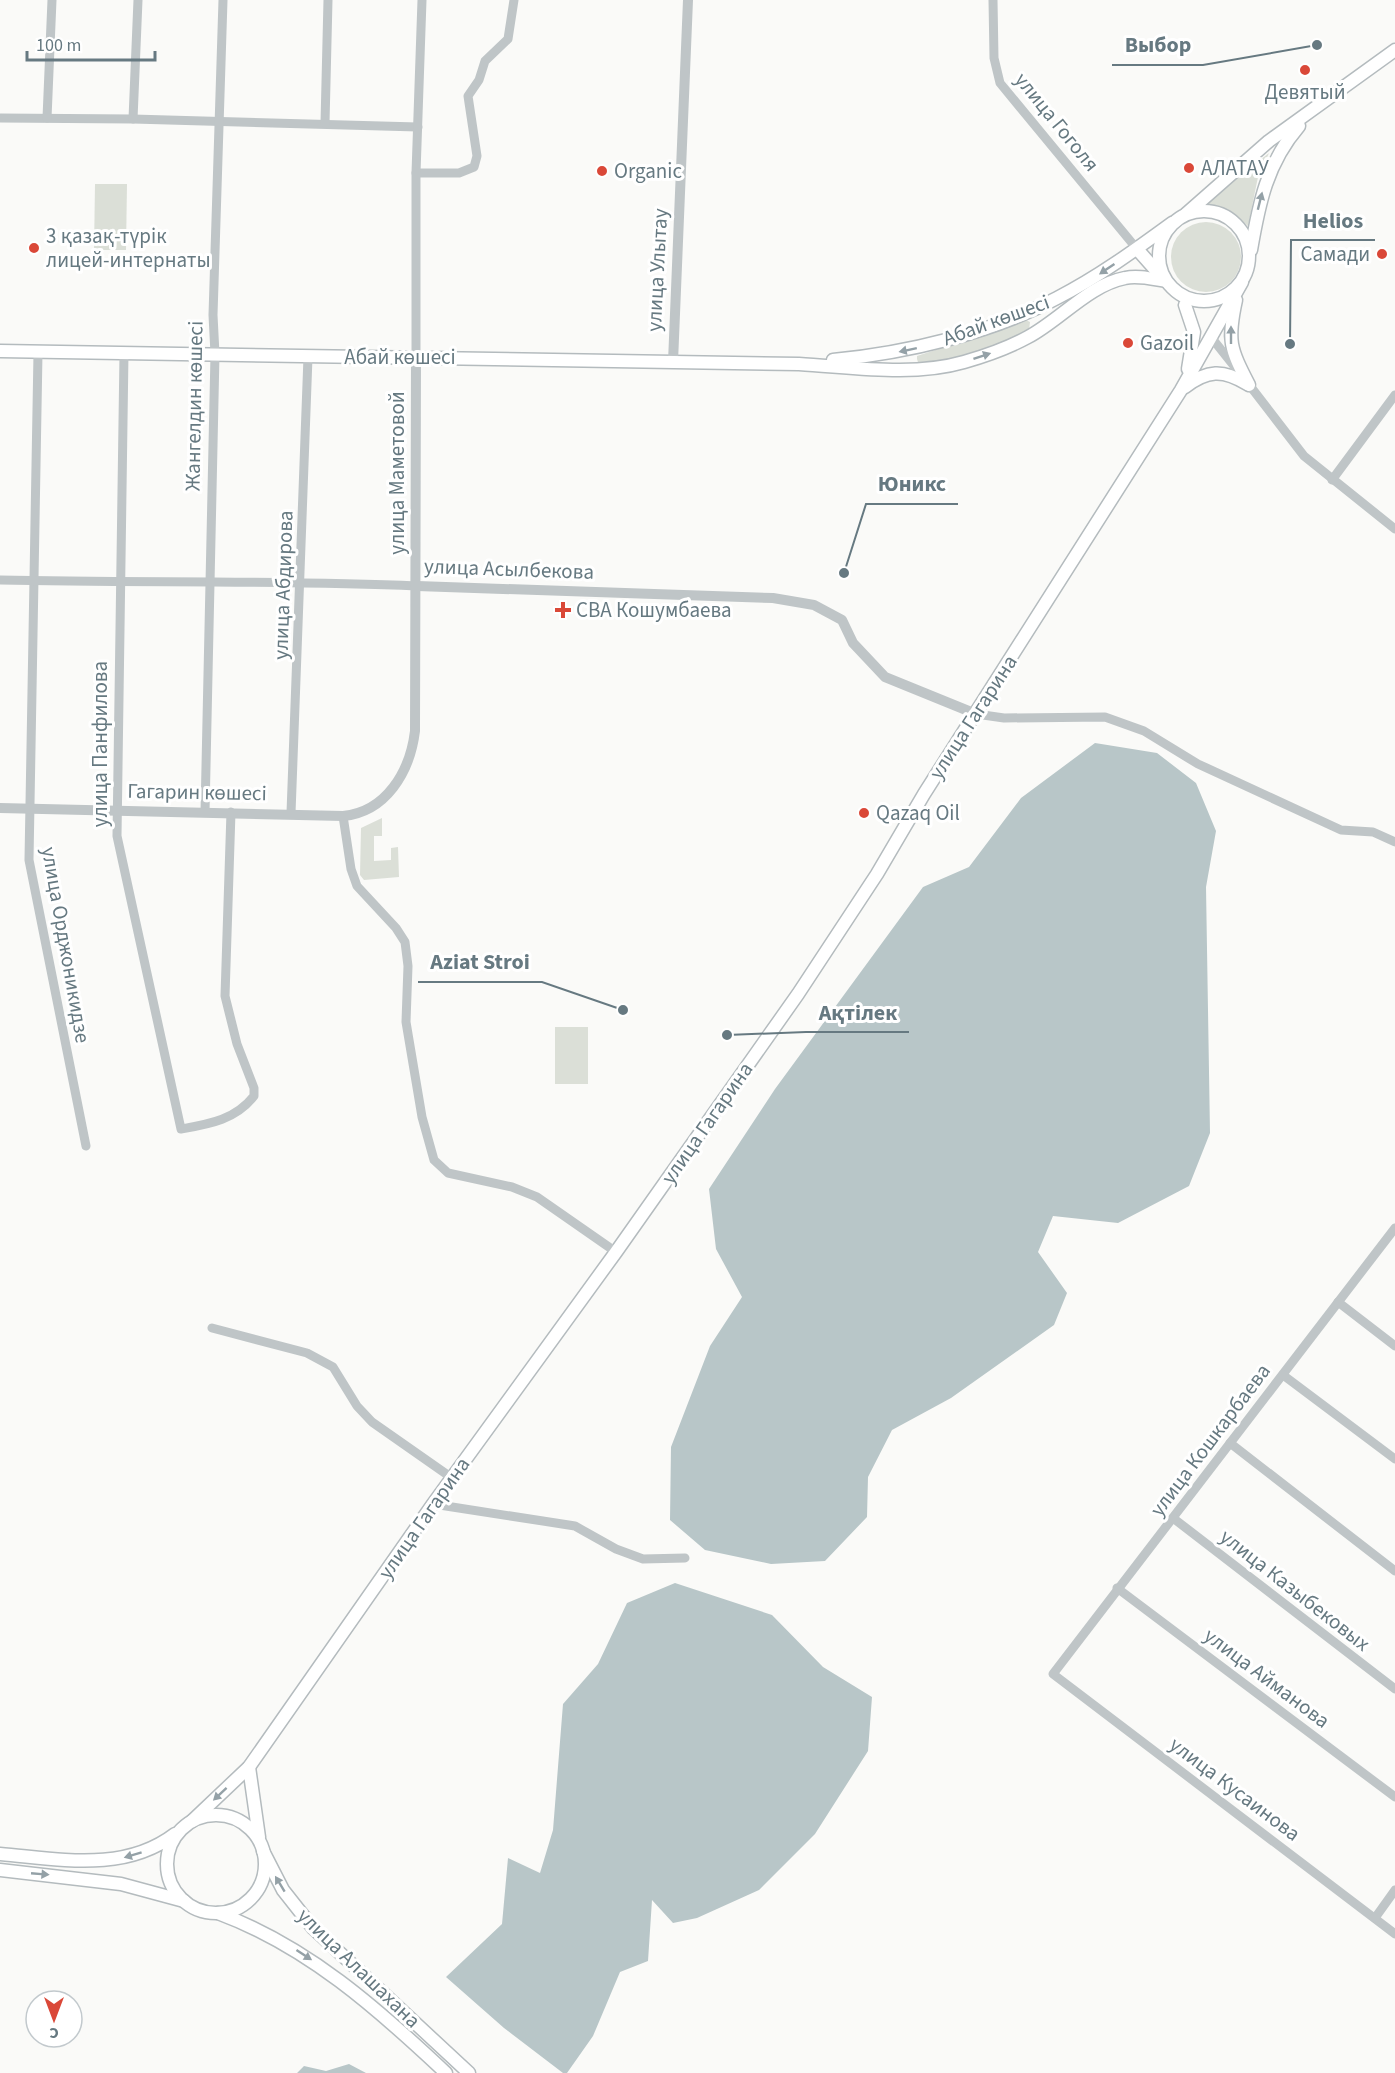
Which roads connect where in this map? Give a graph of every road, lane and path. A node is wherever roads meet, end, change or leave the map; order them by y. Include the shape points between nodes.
1 (52, 0) edge
2 (138, 0) edge
3 (223, 0) edge
4 (328, 0) edge
5 (422, 0) edge
6 (514, 0) edge
7 (688, 0) edge
8 (993, 0) edge
9 (1395, 50) edge
10 (1310, 114) junction
11 (0, 118) edge
12 (47, 118) junction
13 (133, 119) junction
14 (219, 121) junction
15 (325, 123) junction
16 (418, 127) junction
17 (416, 174) junction
18 (1184, 215) junction
19 (1173, 223) junction
20 (1137, 249) junction
21 (1250, 259) junction
22 (1242, 282) junction
23 (1169, 285) junction
24 (1185, 304) junction
25 (1211, 337) junction
26 (0, 351) edge
27 (38, 353) junction
28 (124, 353) junction
29 (215, 354) junction
30 (308, 357) junction
31 (416, 357) junction
32 (673, 362) junction
33 (799, 364) junction
34 (1249, 385) junction
35 (1181, 390) junction
36 (1395, 395) edge
37 (1332, 480) junction
38 (1395, 529) edge
39 (0, 580) edge
40 (34, 580) junction
41 (208, 581) junction
42 (302, 581) junction
43 (120, 583) junction
44 (417, 586) junction
45 (976, 714) junction
46 (386, 795) joint
47 (0, 808) edge
48 (29, 808) junction
49 (116, 810) junction
50 (205, 812) junction
51 (231, 812) junction
52 (291, 813) junction
53 (343, 816) junction
54 (1395, 842) edge
55 (86, 1146) dead end
56 (1394, 1230) edge
57 (615, 1252) junction
58 (1338, 1302) junction
59 (212, 1328) dead end
60 (1395, 1346) edge
61 (1282, 1375) junction
62 (1230, 1443) junction
63 (1395, 1459) edge
64 (452, 1478) junction
65 (433, 1504) junction
66 (1173, 1518) junction
67 (685, 1558) dead end
68 (1395, 1571) edge
69 (1117, 1588) junction
70 (1053, 1674) joint
71 (1395, 1689) edge
72 (249, 1767) junction
73 (1395, 1797) edge
74 (187, 1825) junction
75 (262, 1847) junction
76 (0, 1854) edge
77 (0, 1870) edge
78 (1395, 1890) edge
79 (185, 1902) junction
80 (214, 1912) junction
81 (1375, 1918) junction
82 (1395, 1934) edge
83 (446, 2073) edge
84 (469, 2073) edge

1 - 12 street
2 - 13 street
3 - 14 street, Жангелдин көшесі
4 - 15 street
5 - 16 street, улица Маметовой
6 - 17 street via 508,39 485,61 468,96 477,156 474,167 459,174
7 - 32 street, улица Улытау
8 - 20 street, улица Гоголя via 994,58 1000,83
9 - 10 main road
10 - 18 main road via 1269,141
21 -> 10 main road via 1265,180 1276,156
11 - 12 street
12 - 13 street
13 - 14 street
14 - 15 street
14 - 29 street, Жангелдин көшесі
15 - 16 street
16 - 17 street, улица Маметовой
17 - 31 street, улица Маметовой
18 - 19 main road
18 - 21 main road via 1211,211 1235,223 1249,246
19 - 20 main road, Абай көшесі
19 - 23 main road via 1162,239 1159,257
20 - 23 main road
20 -> 33 main road, Абай көшесі via 1055,299 951,338 912,350
21 - 22 main road
22 - 23 main road via 1221,298 1208,302 1195,301
22 - 25 main road, улица Гагарина
34 -> 22 main road via 1233,355 1229,336
23 - 24 main road
33 -> 23 main road, Абай көшесі via 910,369 961,363 1028,337 1106,284 1145,277
24 - 25 main road
24 - 35 main road via 1194,344
25 - 34 street
25 - 35 main road, улица Гагарина
26 - 27 main road, Абай көшесі
27 - 28 main road, Абай көшесі
27 - 40 street, улица Орджоникидзе
28 - 29 main road, Абай көшесі
28 - 43 street, улица Панфилова
29 - 30 main road, Абай көшесі
29 - 41 street, Жангелдин көшесі
30 - 31 main road, Абай көшесі
30 - 42 street, улица Абдирова
31 - 32 main road, Абай көшесі
31 - 44 street, улица Маметовой
32 - 33 main road, Абай көшесі
34 - 35 main road via 1219,372 1198,377
34 - 37 street via 1304,456
35 - 45 main road, улица Гагарина
36 - 37 street
37 - 38 street
39 - 40 street, улица Асылбекова
40 - 43 street, улица Асылбекова
40 - 48 street, улица Орджоникидзе
41 - 42 street, улица Асылбекова
41 - 43 street, улица Асылбекова
41 - 50 street, Жангелдин көшесі
42 - 44 street, улица Асылбекова
42 - 52 street, улица Абдирова
43 - 49 street, улица Панфилова
44 - 45 street, улица Асылбекова via 773,598 814,605 842,620 853,643 885,677
44 - 46 street, улица Маметовой via 414,738 405,767
45 - 54 street via 1004,718 1105,717 1144,731 1198,764 1341,830 1373,832
45 - 57 main road, улица Гагарина via 798,994
46 - 53 street, Гагарин көшесі via 367,812
47 - 48 street, Гагарин көшесі
48 - 49 street, Гагарин көшесі
48 - 55 street, улица Орджоникидзе via 30,860
49 - 50 street, Гагарин көшесі
49 - 51 street, улица Панфилова via 125,877 181,1129 214,1124 254,1096 225,996
50 - 51 street, Гагарин көшесі
51 - 52 street, Гагарин көшесі
52 - 53 street, Гагарин көшесі
53 - 57 street via 357,886 405,942 406,1022 422,1117 434,1160 448,1173 512,1187 537,1197
56 - 58 street, улица Кошкарбаева
57 - 64 main road, улица Гагарина
58 - 60 street
58 - 61 street, улица Кошкарбаева
59 - 64 street via 307,1353 333,1367 372,1422
61 - 62 street, улица Кошкарбаева
61 - 63 street
62 - 66 street, улица Кошкарбаева
62 - 68 street
64 - 65 main road, улица Гагарина
65 - 67 street via 575,1526 616,1549 643,1558
65 - 72 main road, улица Гагарина
66 - 69 street, улица Кошкарбаева
66 - 71 street, улица Казыбековых
69 - 70 street, улица Кошкарбаева
69 - 73 street, улица Айманова
70 - 81 street, улица Кусаинова
72 -> 74 main road, улица Гагарина
72 - 75 main road
74 - 75 main road via 203,1817 228,1816 247,1827
74 -> 76 main road via 156,1847 98,1862
74 - 79 main road via 175,1838 167,1860 171,1884
75 - 80 main road via 264,1871 255,1893 236,1908
84 -> 75 main road, улица Алашахана via 313,1928 283,1890
77 -> 79 main road via 121,1884
78 - 81 street
79 - 80 main road
80 -> 83 main road, улица Алашахана via 261,1931 315,1962 386,2018
81 - 82 street, улица Кусаинова

